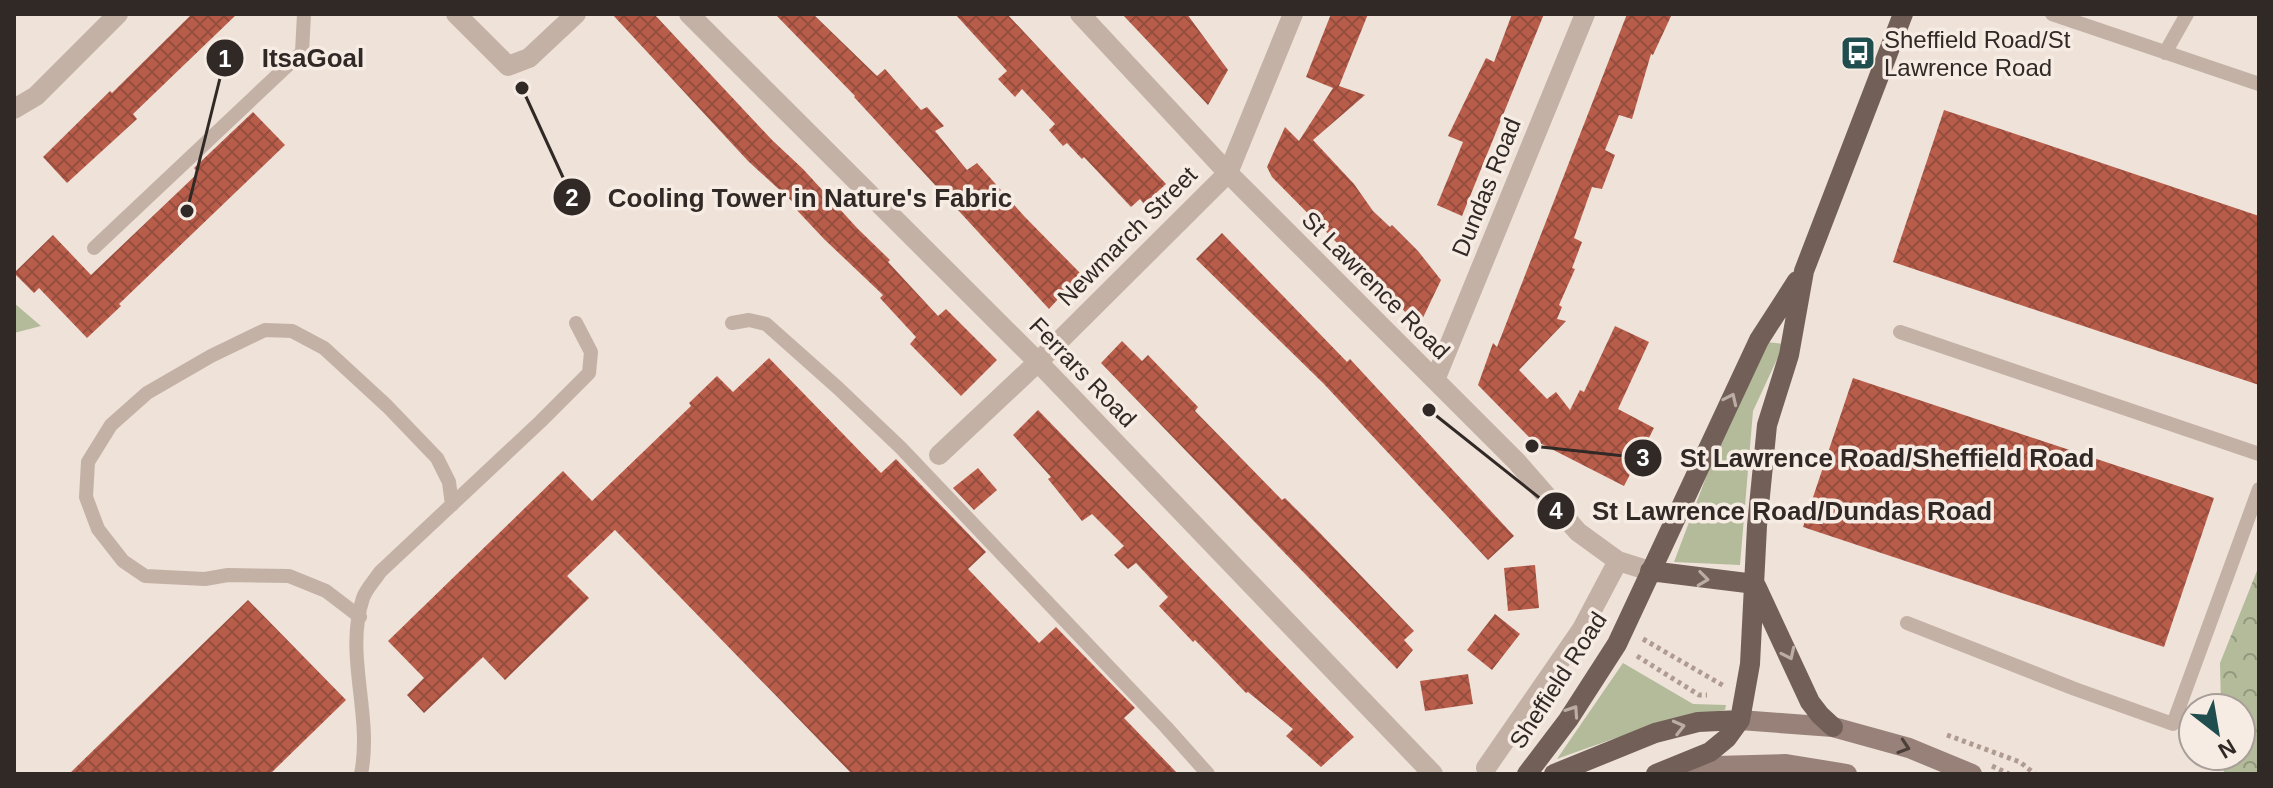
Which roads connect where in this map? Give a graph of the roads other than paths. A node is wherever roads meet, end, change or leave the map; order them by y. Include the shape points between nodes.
1 (118, 14) edge
2 (304, 14) edge
3 (456, 14) edge
4 (576, 14) edge
5 (689, 14) edge
6 (1080, 14) edge
7 (1293, 14) edge
8 (1585, 14) edge
9 (1903, 14) edge
10 (2052, 14) edge
11 (2187, 14) edge
12 (2071, 16) edge
13 (2165, 53) junction
14 (2259, 84) edge
15 (14, 109) edge
16 (1228, 173) junction
17 (94, 248) dead end
18 (1804, 271) junction
19 (576, 323) dead end
20 (732, 323) dead end
21 (1900, 332) dead end
22 (1038, 362) junction
23 (1435, 380) junction
24 (2259, 454) edge
25 (939, 455) dead end
26 (2259, 489) edge
27 (452, 505) junction
28 (1618, 561) junction
29 (1650, 571) junction
30 (1755, 584) junction
31 (360, 617) junction
32 (1907, 623) dead end
33 (1740, 720) junction
34 (1833, 727) junction
35 (1678, 767) junction
36 (1486, 768) dead end
37 (361, 774) edge
38 (1208, 774) edge
39 (1433, 774) edge
40 (1527, 774) edge
41 (1554, 774) edge
42 (1656, 774) edge
43 (1847, 774) edge
44 (1972, 774) edge

1 - 15 street via 36,96
2 - 17 lane via 302,52
3 - 4 street via 508,66 529,58
5 - 22 street, Ferrars Road
6 - 16 street, St Lawrence Road
7 - 16 street, Newmarch Street
8 - 23 street, Dundas Road
9 - 18 main road, Sheffield Road
10 - 12 lane
11 - 13 lane
12 - 13 lane
13 - 14 lane
16 - 22 street, Newmarch Street
16 - 23 street, St Lawrence Road
29 -> 18 main road, Sheffield Road via 1759,340
18 - 30 main road, Sheffield Road via 1789,355 1763,449
19 - 27 lane via 591,352 589,373
20 - 38 lane via 766,324 901,448
21 - 24 lane
22 - 25 street, Newmarch Street
22 - 39 street, Ferrars Road
23 - 28 street, St Lawrence Road via 1578,532
26 - 32 lane via 2173,724
27 - 31 lane via 380,572 363,596
27 - 31 lane via 449,482 437,458 324,348 292,331 265,330 211,356 147,393 111,425 88,462 86,497 98,529 123,561 145,576 289,576 326,591
28 - 29 street, St Lawrence Road
28 - 36 street, Sheffield Road via 1582,629
29 -> 30 main road
40 -> 29 main road, Sheffield Road via 1611,654
30 - 33 main road, Sheffield Road
30 -> 34 main road via 1810,702
31 - 37 lane via 355,644 364,714
33 - 34 street
33 - 35 main road via 1710,752
41 -> 33 main road via 1655,733 1698,722
34 -> 44 street via 1909,748
35 - 42 main road
35 - 43 street via 1786,764

